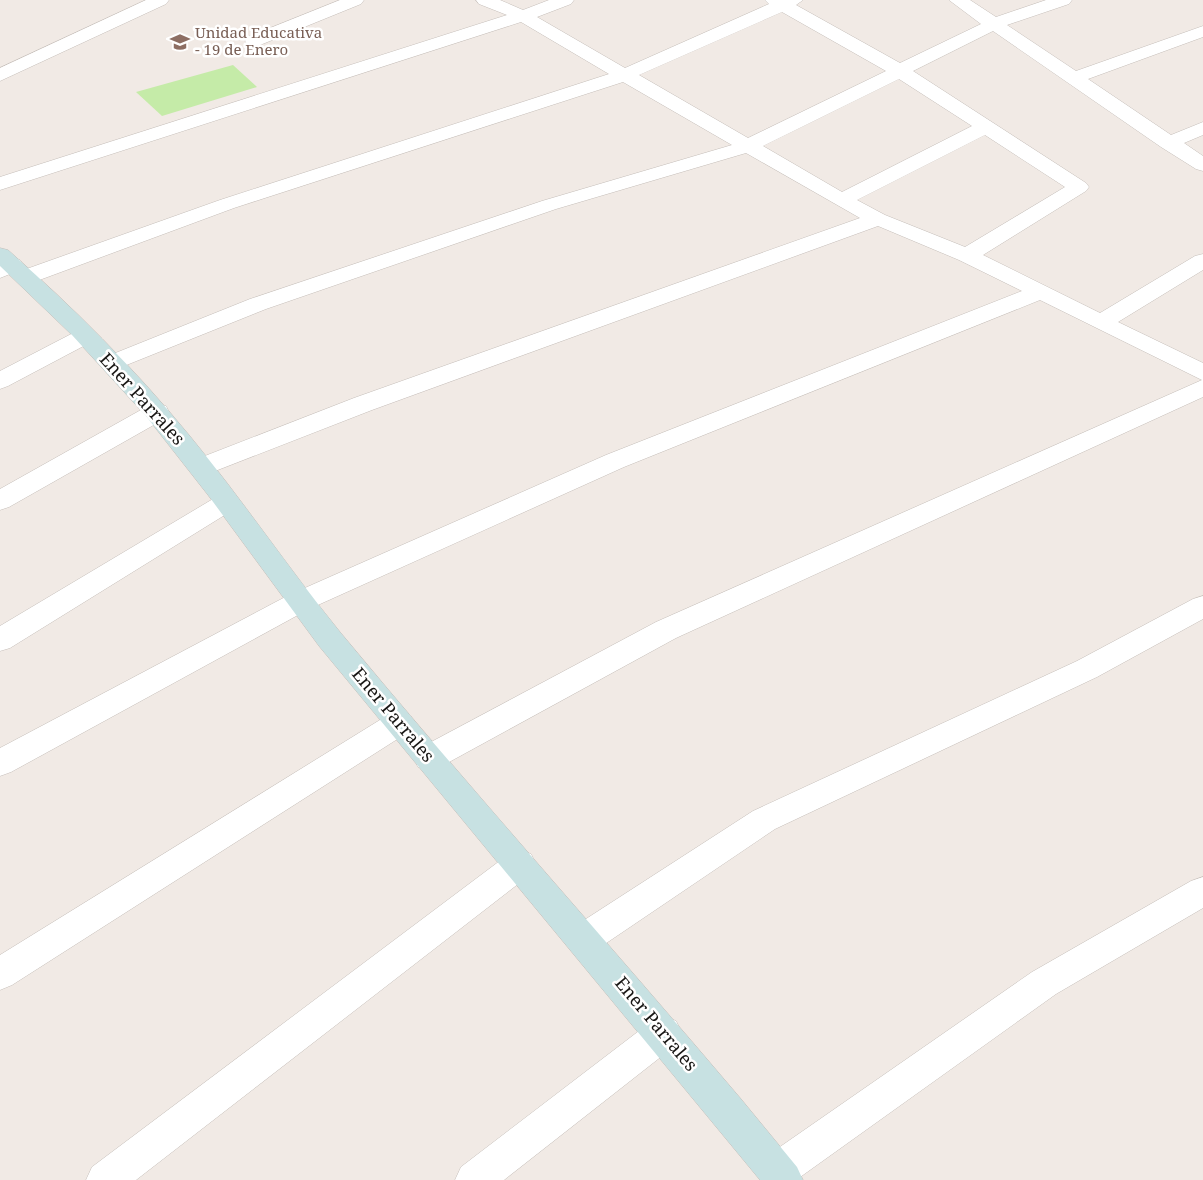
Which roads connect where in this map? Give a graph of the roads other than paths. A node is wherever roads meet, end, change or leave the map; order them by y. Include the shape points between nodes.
1 (160, 0) edge
2 (355, 0) edge
3 (485, 0) edge
4 (565, 0) edge
5 (958, 0) edge
6 (1063, 0) edge
7 (784, 2) edge
8 (523, 16) junction
9 (994, 24) junction
10 (1203, 31) edge
11 (254, 41) dead end
12 (898, 70) junction
13 (0, 75) edge
14 (624, 75) junction
15 (1075, 78) junction
16 (986, 127) junction
17 (1203, 128) edge
18 (1168, 142) junction
19 (746, 147) junction
20 (1203, 165) edge
21 (0, 184) edge
22 (841, 200) junction
23 (878, 219) junction
24 (967, 255) junction
25 (1203, 261) edge
26 (9, 267) edge
27 (1040, 292) junction
28 (1103, 321) junction
29 (85, 336) junction
30 (111, 363) junction
31 (1203, 373) edge
32 (0, 381) edge
33 (1203, 388) edge
34 (157, 412) junction
35 (202, 467) junction
36 (0, 500) edge
37 (227, 502) junction
38 (299, 602) junction
39 (1203, 606) edge
40 (0, 640) edge
41 (399, 723) junction
42 (429, 758) junction
43 (0, 763) edge
44 (520, 864) junction
45 (1203, 891) edge
46 (584, 939) junction
47 (0, 974) edge
48 (664, 1033) junction
49 (780, 1176) edge
50 (105, 1180) edge
51 (474, 1180) edge

1 - 13 street
2 - 11 street
3 - 8 street
4 - 8 street
5 - 9 street
6 - 9 street
7 - 12 street
7 - 14 street
8 - 14 street
8 - 21 street
9 - 12 street
9 - 15 street
10 - 15 street
12 - 16 street
12 - 19 street
14 - 19 street
14 - 26 street via 227,204
15 - 18 street
16 - 22 street
16 - 24 street via 1079,187
17 - 18 street
18 - 20 street
19 - 22 street
19 - 30 street via 549,205 277,297
22 - 23 street
23 - 24 street
23 - 35 street via 363,404
24 - 27 street
25 - 28 street
26 - 29 street, Ener Parrales
27 - 28 street
27 - 38 street via 616,461
28 - 31 street
29 - 30 street, Ener Parrales
29 - 32 street
30 - 34 street, Ener Parrales
33 - 42 street via 666,630
34 - 35 street, Ener Parrales
34 - 36 street
35 - 37 street, Ener Parrales
37 - 38 street, Ener Parrales
37 - 40 street
38 - 41 street, Ener Parrales
38 - 43 street
39 - 46 street via 1088,668 764,820
41 - 42 street, Ener Parrales
41 - 47 street
42 - 44 street, Ener Parrales
44 - 46 street, Ener Parrales
44 - 50 street
45 - 49 street via 1044,983
46 - 48 street, Ener Parrales
48 - 49 street, Ener Parrales
48 - 51 street

